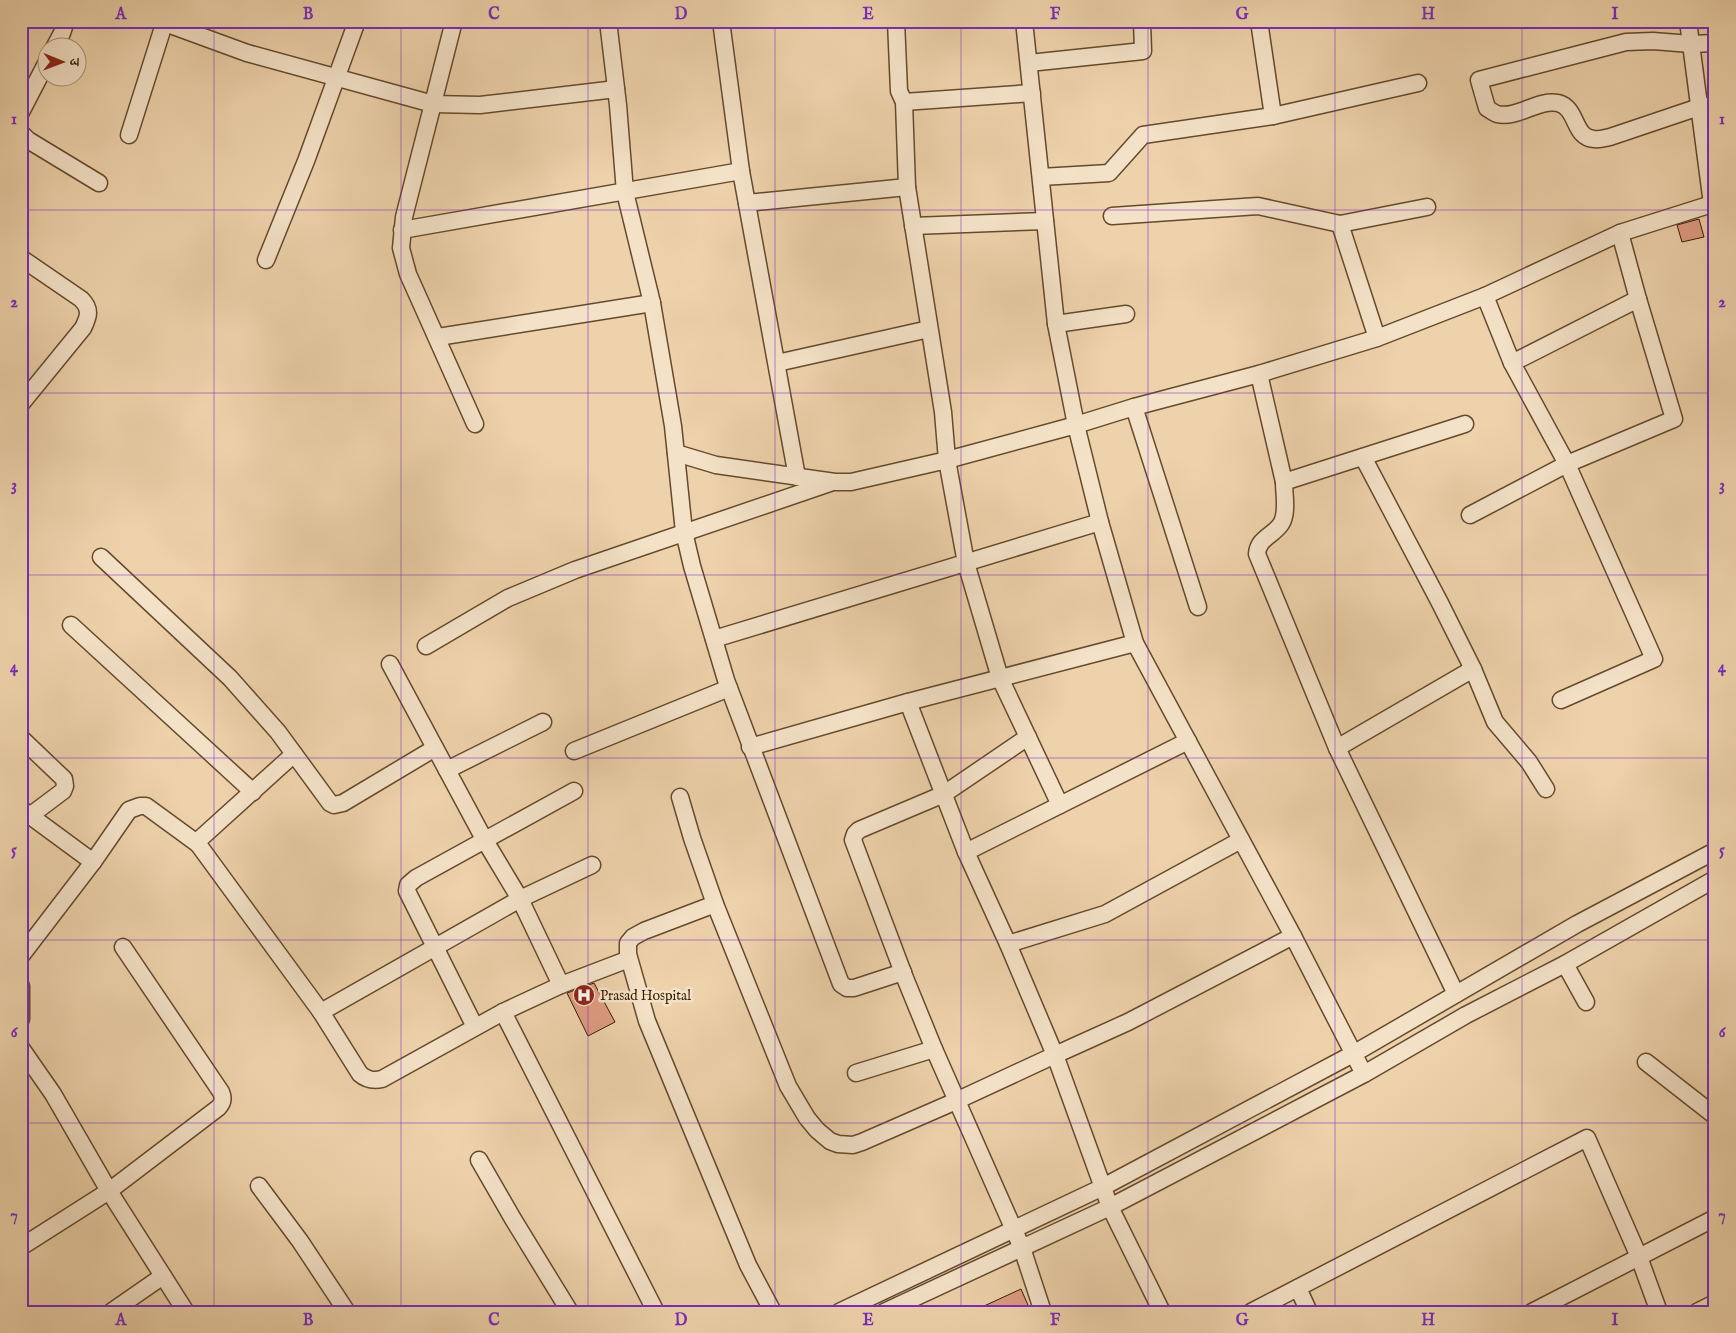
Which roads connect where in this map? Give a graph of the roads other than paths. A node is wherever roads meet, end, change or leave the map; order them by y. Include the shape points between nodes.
1 (66, 21) edge
2 (357, 21) edge
3 (454, 21) edge
4 (608, 21) edge
5 (721, 21) edge
6 (896, 21) edge
7 (1024, 21) edge
8 (1142, 21) edge
9 (1259, 21) edge
10 (1688, 21) edge
11 (165, 22) edge
12 (58, 38) edge
13 (1715, 43) edge
14 (1691, 44) junction
15 (1029, 63) junction
16 (338, 77) junction
17 (38, 79) edge
18 (1418, 83) dead end
19 (616, 89) junction
20 (1032, 92) junction
21 (904, 102) junction
22 (433, 104) junction
23 (1707, 106) edge
24 (21, 112) edge
25 (1274, 116) junction
26 (21, 133) edge
27 (129, 135) dead end
28 (741, 171) junction
29 (1041, 177) junction
30 (99, 183) dead end
31 (907, 187) junction
32 (625, 192) junction
33 (747, 203) junction
34 (1713, 203) edge
35 (1427, 207) dead end
36 (1112, 216) dead end
37 (1045, 221) junction
38 (1340, 224) junction
39 (913, 226) junction
40 (402, 230) junction
41 (1620, 233) junction
42 (21, 258) edge
43 (266, 260) dead end
44 (1485, 296) junction
45 (1638, 299) junction
46 (652, 303) junction
47 (1126, 314) dead end
48 (1056, 324) junction
49 (929, 329) junction
50 (438, 337) junction
51 (1377, 338) junction
52 (777, 363) junction
53 (1512, 363) junction
54 (1259, 374) junction
55 (21, 404) edge
56 (1134, 407) junction
57 (475, 424) dead end
58 (1465, 424) dead end
59 (1076, 425) junction
60 (676, 453) junction
61 (1363, 457) junction
62 (947, 460) junction
63 (1567, 464) junction
64 (797, 477) junction
65 (835, 482) junction
66 (1284, 482) junction
67 (1470, 515) dead end
68 (1100, 522) junction
69 (684, 532) junction
70 (101, 558) dead end
71 (966, 563) junction
72 (1198, 607) dead end
73 (72, 625) dead end
74 (714, 639) junction
75 (1135, 644) junction
76 (426, 646) dead end
77 (390, 664) dead end
78 (1473, 669) junction
79 (1000, 678) junction
80 (729, 688) junction
81 (1560, 700) dead end
82 (908, 702) junction
83 (543, 722) dead end
84 (1028, 737) junction
85 (21, 738) edge
86 (1188, 741) junction
87 (750, 747) junction
88 (435, 748) junction
89 (1337, 748) junction
90 (574, 751) dead end
91 (294, 754) junction
92 (447, 770) junction
93 (1546, 789) dead end
94 (574, 791) dead end
95 (253, 792) junction
96 (944, 794) junction
97 (680, 797) dead end
98 (1060, 805) junction
99 (26, 812) edge
100 (484, 839) junction
101 (1241, 840) junction
102 (198, 844) junction
103 (1715, 851) edge
104 (966, 852) junction
105 (93, 862) junction
106 (592, 865) dead end
107 (1715, 879) edge
108 (520, 899) junction
109 (715, 904) junction
110 (1293, 936) junction
111 (1008, 944) junction
112 (123, 947) dead end
113 (434, 948) junction
114 (21, 956) edge
115 (629, 958) junction
116 (1565, 964) junction
117 (903, 972) junction
118 (561, 985) junction
119 (21, 986) edge
120 (1456, 994) junction
121 (1586, 1002) dead end
122 (321, 1012) junction
123 (503, 1012) junction
124 (21, 1020) edge
125 (475, 1027) junction
126 (21, 1048) edge
127 (934, 1049) junction
128 (1353, 1054) junction
129 (1055, 1055) junction
130 (1646, 1062) dead end
131 (856, 1073) dead end
132 (1364, 1074) junction
133 (956, 1101) junction
134 (1715, 1116) edge
135 (479, 1160) dead end
136 (259, 1186) dead end
137 (1103, 1187) junction
138 (109, 1191) junction
139 (1110, 1207) junction
140 (1715, 1218) edge
141 (1014, 1229) junction
142 (21, 1247) edge
143 (1022, 1248) junction
144 (1639, 1257) junction
145 (163, 1276) junction
146 (1298, 1288) junction
147 (1715, 1304) edge
148 (110, 1312) edge
149 (186, 1312) edge
150 (347, 1312) edge
151 (570, 1312) edge
152 (656, 1312) edge
153 (773, 1312) edge
154 (839, 1312) edge
155 (884, 1312) edge
156 (1043, 1312) edge
157 (1162, 1312) edge
158 (1251, 1312) edge
159 (1309, 1312) edge
160 (1532, 1312) edge
161 (1659, 1312) edge
162 (1697, 1312) edge

1 - 12 street
2 - 16 street
3 - 22 street
4 - 19 street
5 - 28 street
6 - 21 street via 899,91
7 - 15 street
8 - 15 street via 1143,52
9 - 25 street
10 - 14 street
11 - 16 street via 247,53
11 - 27 street
13 - 14 street
14 - 23 street
14 - 23 street via 1626,42 1479,80 1487,108 1498,114 1514,113 1546,103 1558,104 1570,109 1578,129 1595,140
15 - 20 street
16 - 22 street
16 - 43 street
17 - 24 street
18 - 25 street
19 - 22 street via 480,105
19 - 32 street
20 - 21 street
20 - 29 street
21 - 31 street
22 - 40 street
23 - 34 street
25 - 29 street via 1143,135 1109,173
26 - 30 street
28 - 32 street
28 - 33 street
29 - 37 street
31 - 33 street
31 - 39 street
32 - 40 street
32 - 46 street
33 - 52 street
34 - 41 street
35 - 38 street
36 - 38 street via 1258,206
37 - 39 street
37 - 48 street
38 - 51 street
39 - 49 street
40 - 50 street via 401,248 408,274
41 - 44 street
41 - 45 street
42 - 55 street via 87,304 89,317
44 - 51 street
44 - 53 street
45 - 53 street
45 - 63 street via 1674,419
46 - 50 street
46 - 60 street
47 - 48 street
48 - 59 street
49 - 52 street
49 - 62 street via 943,412
50 - 57 street
51 - 54 street
52 - 64 street
53 - 63 street
54 - 56 street
54 - 66 street
56 - 59 street
56 - 72 street
58 - 61 street
59 - 62 street
59 - 68 street
60 - 64 street via 716,465
60 - 69 street
61 - 66 street
61 - 78 street
62 - 65 street via 867,479
62 - 71 street
63 - 67 street
63 - 81 street via 1654,659
64 - 65 street
65 - 69 street
66 - 89 street via 1285,514 1280,525 1262,540 1257,554
68 - 71 street
68 - 75 street
69 - 74 street
69 - 76 street via 575,570 508,598
70 - 91 street via 230,678
71 - 74 street
71 - 79 street
73 - 95 street
74 - 80 street
75 - 79 street
75 - 86 street
77 - 88 street
78 - 89 street
78 - 93 street via 1495,722 1529,762
79 - 82 street
79 - 84 street
80 - 87 street
80 - 90 street
82 - 87 street
82 - 96 street
83 - 92 street
84 - 96 street
84 - 98 street
85 - 99 street via 65,782 63,791
86 - 98 street
86 - 101 street
87 - 117 street via 841,984 856,988
88 - 91 street via 338,805 328,802
88 - 92 street
89 - 120 street
91 - 95 street
92 - 100 street
94 - 100 street
95 - 102 street
96 - 104 street
96 - 117 street via 859,830 853,840
97 - 109 street
98 - 104 street
99 - 105 street
100 - 108 street
100 - 113 street via 408,885 407,892
101 - 110 street
101 - 111 street via 1105,914
102 - 105 street via 153,811 140,806 129,810
102 - 122 street
103 - 120 street via 1577,924
104 - 111 street
105 - 114 street
106 - 108 street
107 - 116 street
108 - 113 street
108 - 118 street
109 - 115 street via 633,937 627,948
109 - 133 street via 788,1086 807,1118 823,1136 838,1144 852,1145
110 - 128 street
110 - 129 street via 1128,1022
111 - 129 street
112 - 138 street via 223,1098 218,1108
113 - 122 street
113 - 125 street
115 - 118 street
115 - 153 street via 647,1021 748,1265
116 - 121 street
116 - 132 street via 1466,1015
117 - 127 street
118 - 123 street
119 - 124 street
120 - 128 street
122 - 125 street via 360,1074 371,1080 382,1079
123 - 125 street
123 - 152 street
126 - 138 street via 53,1094
127 - 131 street
127 - 133 street
128 - 132 street
128 - 137 street
129 - 133 street
129 - 137 street
130 - 134 street
132 - 139 street
133 - 141 street
135 - 151 street
136 - 150 street
137 - 139 street
137 - 141 street
138 - 142 street
138 - 145 street
139 - 143 street
139 - 157 street
140 - 144 street
141 - 143 street
141 - 154 street
143 - 155 street
143 - 156 street
144 - 146 street via 1587,1138
144 - 160 street
144 - 161 street
145 - 148 street
145 - 149 street
146 - 158 street
146 - 159 street
147 - 162 street

